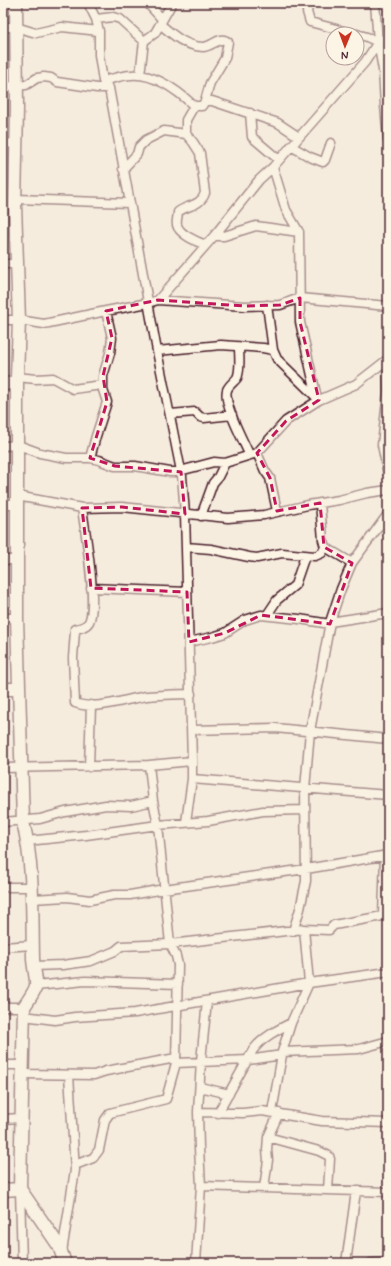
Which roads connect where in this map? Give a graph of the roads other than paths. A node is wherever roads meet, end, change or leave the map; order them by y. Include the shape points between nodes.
1 (16, 3) edge
2 (88, 3) edge
3 (149, 3) edge
4 (172, 3) edge
5 (309, 3) edge
6 (375, 3) edge
7 (96, 19) junction
8 (161, 21) junction
9 (325, 26) edge
10 (3, 27) edge
11 (16, 27) junction
12 (99, 31) junction
13 (365, 36) edge
14 (388, 38) edge
15 (144, 41) junction
16 (378, 42) junction
17 (386, 71) edge
18 (140, 75) junction
19 (103, 81) junction
20 (17, 86) junction
21 (3, 87) edge
22 (109, 88) junction
23 (205, 101) junction
24 (194, 106) junction
25 (250, 113) junction
26 (186, 134) junction
27 (299, 137) junction
28 (388, 140) edge
29 (9, 143) edge
30 (331, 143) dead end
31 (291, 146) junction
32 (279, 160) junction
33 (273, 167) junction
34 (123, 169) junction
35 (11, 203) edge
36 (129, 203) junction
37 (299, 232) junction
38 (214, 236) junction
39 (206, 245) junction
40 (3, 264) edge
41 (16, 264) junction
42 (300, 298) junction
43 (158, 300) junction
44 (148, 303) junction
45 (266, 305) junction
46 (388, 306) edge
47 (106, 311) junction
48 (3, 320) edge
49 (19, 320) junction
50 (239, 347) junction
51 (273, 350) junction
52 (157, 351) junction
53 (387, 359) edge
54 (16, 380) junction
55 (3, 384) edge
56 (102, 386) junction
57 (318, 399) junction
58 (170, 414) junction
59 (232, 415) junction
60 (18, 445) junction
61 (385, 445) edge
62 (3, 446) edge
63 (253, 453) junction
64 (90, 458) junction
65 (225, 463) junction
66 (181, 470) junction
67 (388, 474) edge
68 (388, 490) edge
69 (17, 500) junction
70 (320, 503) junction
71 (3, 504) edge
72 (82, 508) junction
73 (277, 511) junction
74 (185, 514) junction
75 (388, 514) edge
76 (201, 516) junction
77 (186, 547) junction
78 (325, 547) junction
79 (305, 556) junction
80 (3, 560) edge
81 (17, 560) junction
82 (352, 563) junction
83 (91, 588) junction
84 (187, 592) junction
85 (388, 613) edge
86 (267, 615) junction
87 (3, 618) edge
88 (17, 618) junction
89 (330, 623) junction
90 (189, 642) junction
91 (3, 689) edge
92 (19, 689) junction
93 (191, 694) junction
94 (91, 705) junction
95 (192, 730) junction
96 (310, 731) junction
97 (388, 739) edge
98 (192, 761) junction
99 (149, 765) junction
100 (89, 767) junction
101 (3, 768) edge
102 (22, 768) junction
103 (192, 779) junction
104 (305, 789) junction
105 (388, 795) edge
106 (153, 801) junction
107 (305, 810) junction
108 (3, 822) edge
109 (23, 822) junction
110 (186, 822) junction
111 (158, 825) junction
112 (27, 840) junction
113 (386, 855) edge
114 (306, 869) junction
115 (3, 887) edge
116 (164, 889) junction
117 (31, 893) junction
118 (386, 916) edge
119 (304, 929) junction
120 (293, 930) junction
121 (170, 944) junction
122 (33, 945) junction
123 (3, 947) edge
124 (33, 966) junction
125 (388, 972) edge
126 (309, 983) junction
127 (178, 984) junction
128 (36, 986) junction
129 (207, 1001) junction
130 (176, 1005) junction
131 (3, 1007) edge
132 (24, 1012) junction
133 (292, 1023) junction
134 (388, 1041) edge
135 (282, 1054) junction
136 (176, 1060) junction
137 (248, 1060) junction
138 (201, 1061) junction
139 (3, 1065) edge
140 (23, 1070) junction
141 (69, 1075) junction
142 (200, 1087) junction
143 (229, 1094) junction
144 (198, 1112) junction
145 (218, 1113) junction
146 (275, 1113) junction
147 (21, 1118) junction
148 (3, 1119) edge
149 (388, 1123) edge
150 (268, 1137) junction
151 (75, 1165) junction
152 (201, 1186) junction
153 (264, 1188) junction
154 (20, 1189) junction
155 (3, 1190) edge
156 (328, 1190) junction
157 (356, 1191) junction
158 (388, 1192) edge
159 (63, 1258) edge
160 (388, 1262) edge
161 (22, 1263) edge
162 (196, 1263) edge
163 (346, 1263) edge
164 (371, 1263) edge

1 - 11 street
2 - 7 street
3 - 8 street
4 - 8 street
5 - 9 street via 307,12 310,22
6 - 16 street
7 - 12 street
7 - 15 street via 120,19
8 - 15 street via 155,33
8 - 23 street via 186,44 205,47 221,39 228,42 226,58 210,83
10 - 11 street
11 - 12 street via 36,34 62,27
11 - 20 street
12 - 19 street
13 - 16 street
14 - 16 street
15 - 18 street
16 - 17 street
16 - 27 street via 366,62
17 - 28 street via 385,106
18 - 19 street
18 - 24 street via 169,86
19 - 22 street
20 - 21 street
20 - 22 street via 44,77 57,82
20 - 29 street
22 - 34 street
23 - 24 street via 202,106
23 - 25 street
24 - 26 street via 186,120
25 - 27 street via 278,123
25 - 32 street via 252,137
26 - 34 street via 164,131 146,140
26 - 39 street via 200,153 205,196 198,203 178,212 176,223 182,232
27 - 31 street
29 - 35 street
30 - 31 street via 323,162
31 - 32 street
32 - 33 street
33 - 37 street via 286,210
33 - 38 street via 259,180
34 - 36 street
35 - 36 street
35 - 41 street
36 - 44 street
37 - 38 street via 256,226 224,236
37 - 42 street
38 - 39 street
39 - 43 street
40 - 41 street
41 - 49 street
42 - 45 street via 280,305
42 - 46 street
42 - 57 street via 300,322
43 - 44 street
43 - 45 street via 244,306
44 - 47 street
44 - 52 street
45 - 51 street
47 - 49 street via 44,324
47 - 56 street via 112,338
48 - 49 street
49 - 54 street
50 - 51 street
50 - 52 street via 222,345
50 - 59 street via 239,374 227,389
51 - 57 street via 277,359
52 - 58 street
53 - 57 street via 356,384
53 - 61 street
54 - 55 street
54 - 56 street via 53,378 73,389
54 - 60 street
56 - 64 street via 107,402
57 - 63 street via 286,421
58 - 59 street via 191,412 204,418
58 - 66 street
59 - 63 street
60 - 62 street
60 - 64 street via 66,458
60 - 69 street
61 - 67 street
63 - 65 street
63 - 73 street via 270,478
64 - 66 street via 115,466 135,466 170,472
65 - 66 street via 214,462
65 - 76 street via 213,483
66 - 74 street
68 - 70 street
69 - 71 street
69 - 72 street
69 - 81 street
70 - 73 street
70 - 78 street
72 - 74 street via 122,508
72 - 83 street
73 - 76 street via 235,518
74 - 76 street
74 - 77 street
75 - 82 street
77 - 79 street via 211,549 250,558 282,553
77 - 84 street
78 - 79 street via 319,555
78 - 82 street
79 - 86 street via 295,585 277,600
80 - 81 street
81 - 88 street
82 - 89 street
83 - 84 street
83 - 94 street via 90,620 87,625 75,629 73,658 74,701 78,704
84 - 90 street
85 - 89 street
86 - 89 street
86 - 90 street via 251,618 225,633
87 - 88 street
88 - 92 street
89 - 96 street
90 - 93 street
91 - 92 street
92 - 102 street
93 - 94 street via 156,695 111,704
93 - 95 street
94 - 100 street
95 - 96 street via 275,728
95 - 98 street
96 - 97 street
96 - 104 street
98 - 99 street
98 - 103 street
99 - 100 street
99 - 106 street
100 - 102 street
101 - 102 street
102 - 109 street
103 - 104 street
103 - 110 street
104 - 105 street
104 - 107 street
106 - 109 street via 131,806 106,805
106 - 111 street
107 - 110 street via 263,811 218,820
107 - 114 street
108 - 109 street
109 - 112 street
110 - 111 street
111 - 112 street
111 - 116 street
112 - 117 street
113 - 114 street
113 - 118 street
114 - 116 street
114 - 120 street via 302,901
115 - 117 street
116 - 117 street via 90,900
116 - 121 street
117 - 122 street
118 - 119 street via 334,925 329,930
119 - 120 street
119 - 126 street
120 - 121 street
121 - 124 street via 121,946 91,961
121 - 127 street via 176,956
122 - 123 street
122 - 124 street
124 - 128 street
125 - 126 street
126 - 129 street
126 - 133 street
127 - 128 street via 85,981
127 - 130 street
128 - 132 street
129 - 130 street
129 - 138 street
130 - 132 street via 135,1013 55,1020
130 - 136 street
131 - 132 street
132 - 140 street
133 - 135 street
133 - 137 street via 259,1042
134 - 135 street via 359,1049
135 - 137 street
135 - 146 street
136 - 138 street
136 - 141 street via 94,1074
136 - 151 street via 166,1098 110,1113 105,1120 99,1150 93,1158
137 - 138 street
137 - 143 street
138 - 142 street
139 - 140 street
140 - 141 street
140 - 147 street
141 - 151 street
142 - 143 street
142 - 144 street
143 - 145 street
144 - 145 street
144 - 152 street
145 - 146 street
146 - 149 street via 322,1121
146 - 150 street
147 - 148 street
147 - 154 street
150 - 153 street
150 - 156 street via 329,1156
151 - 159 street
152 - 153 street
152 - 162 street
153 - 156 street
154 - 155 street
154 - 159 street via 59,1246
154 - 161 street
156 - 157 street
157 - 158 street
157 - 163 street
160 - 164 street

